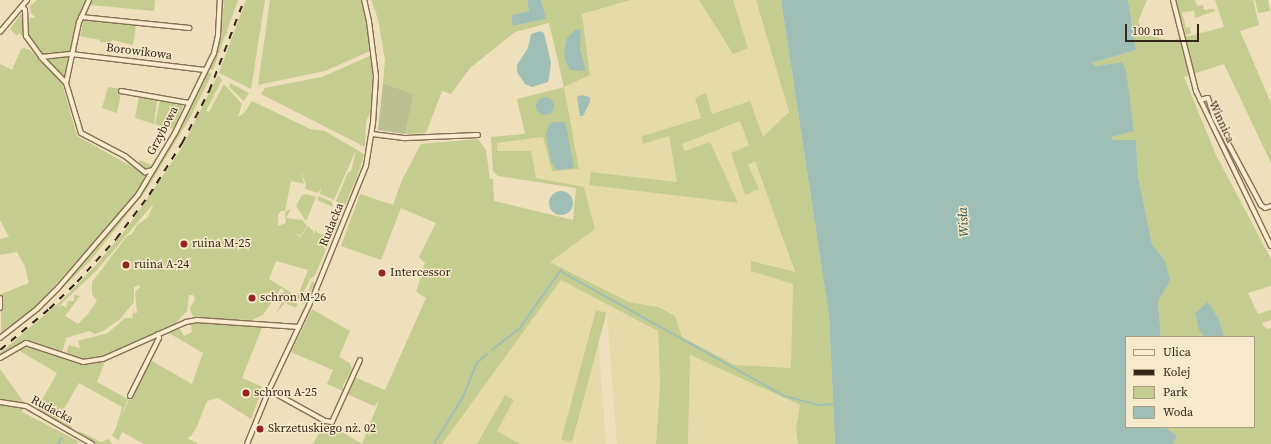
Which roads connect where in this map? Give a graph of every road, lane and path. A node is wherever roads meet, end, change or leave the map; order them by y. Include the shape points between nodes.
1 (27, 0) edge
2 (89, 0) edge
3 (220, 0) edge
4 (364, 0) edge
5 (1173, 0) edge
6 (22, 6) junction
7 (81, 17) junction
8 (189, 28) dead end
9 (0, 32) edge
10 (71, 54) junction
11 (41, 57) junction
12 (205, 70) junction
13 (66, 83) junction
14 (121, 91) dead end
15 (1200, 100) junction
16 (189, 103) junction
17 (372, 134) junction
18 (478, 135) dead end
19 (153, 170) junction
20 (1271, 206) edge
21 (1271, 246) edge
22 (0, 298) edge
23 (0, 308) edge
24 (299, 327) junction
25 (158, 334) junction
26 (0, 338) edge
27 (0, 358) edge
28 (360, 360) dead end
29 (269, 390) junction
30 (130, 396) dead end
31 (0, 402) edge
32 (92, 444) edge
33 (247, 444) edge

1 - 6 street
2 - 7 street, Grzybowa
3 - 12 street, Grzybowa via 218,35 214,53
4 - 17 street, Rudacka via 375,71
5 - 15 street, Winnica via 1187,62
6 - 9 street
6 - 11 street via 26,10 26,36
7 - 8 street
7 - 10 street, Grzybowa
10 - 11 street
10 - 12 street, Borowikowa
10 - 13 street, Grzybowa
11 - 13 street
12 - 16 street, Grzybowa via 203,79
13 - 19 street, Grzybowa via 81,133 126,156 145,172
14 - 16 street, Grzybowa
15 - 20 street via 1208,98 1214,117 1261,205 1265,208
15 - 21 street, Winnica
16 - 19 street, Grzybowa
17 - 18 street via 406,138
17 - 24 street, Rudacka via 362,176
19 - 26 street via 113,226 78,266 37,309
22 - 23 street
24 - 25 street via 197,320
24 - 29 street, Rudacka
25 - 27 street via 103,359 83,362 26,343
25 - 30 street via 159,338
28 - 29 street via 332,422 325,421
29 - 33 street, Rudacka
31 - 32 street, Rudacka via 26,406

